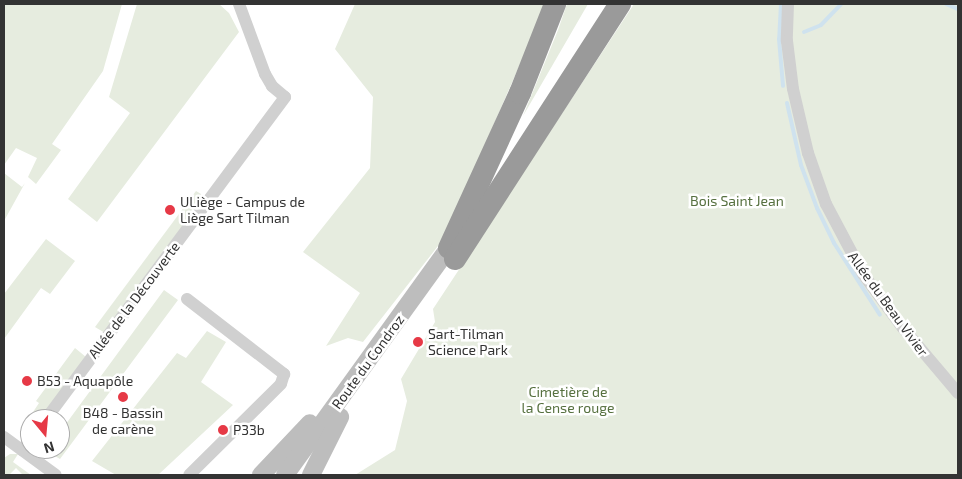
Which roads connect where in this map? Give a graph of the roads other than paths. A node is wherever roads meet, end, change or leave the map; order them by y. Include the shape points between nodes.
1 (239, 4) edge
2 (555, 4) edge
3 (604, 4) edge
4 (620, 4) edge
5 (788, 4) edge
6 (452, 253) junction
7 (187, 299) dead end
8 (367, 362) junction
9 (958, 393) edge
10 (53, 409) edge
11 (340, 417) junction
12 (4, 437) edge
13 (20, 443) edge
14 (40, 459) edge
15 (56, 475) edge
16 (189, 475) edge
17 (261, 475) edge
18 (285, 475) edge
19 (295, 475) edge
20 (311, 475) edge

1 - 10 street, Allée de la Découverte via 264,74 285,97
2 - 6 highway
3 - 6 highway
4 - 6 highway
5 - 9 street, Allée du Beau Vivier via 787,41 793,89 808,152 826,204 863,274
6 - 8 main road, Route du Condroz
6 - 11 main road, Route du Condroz
7 - 16 street via 284,374 280,384
8 - 17 main road
8 - 18 main road, Route du Condroz
11 - 19 main road, Route du Condroz via 319,438
11 - 20 main road
12 - 13 street
14 - 15 street

